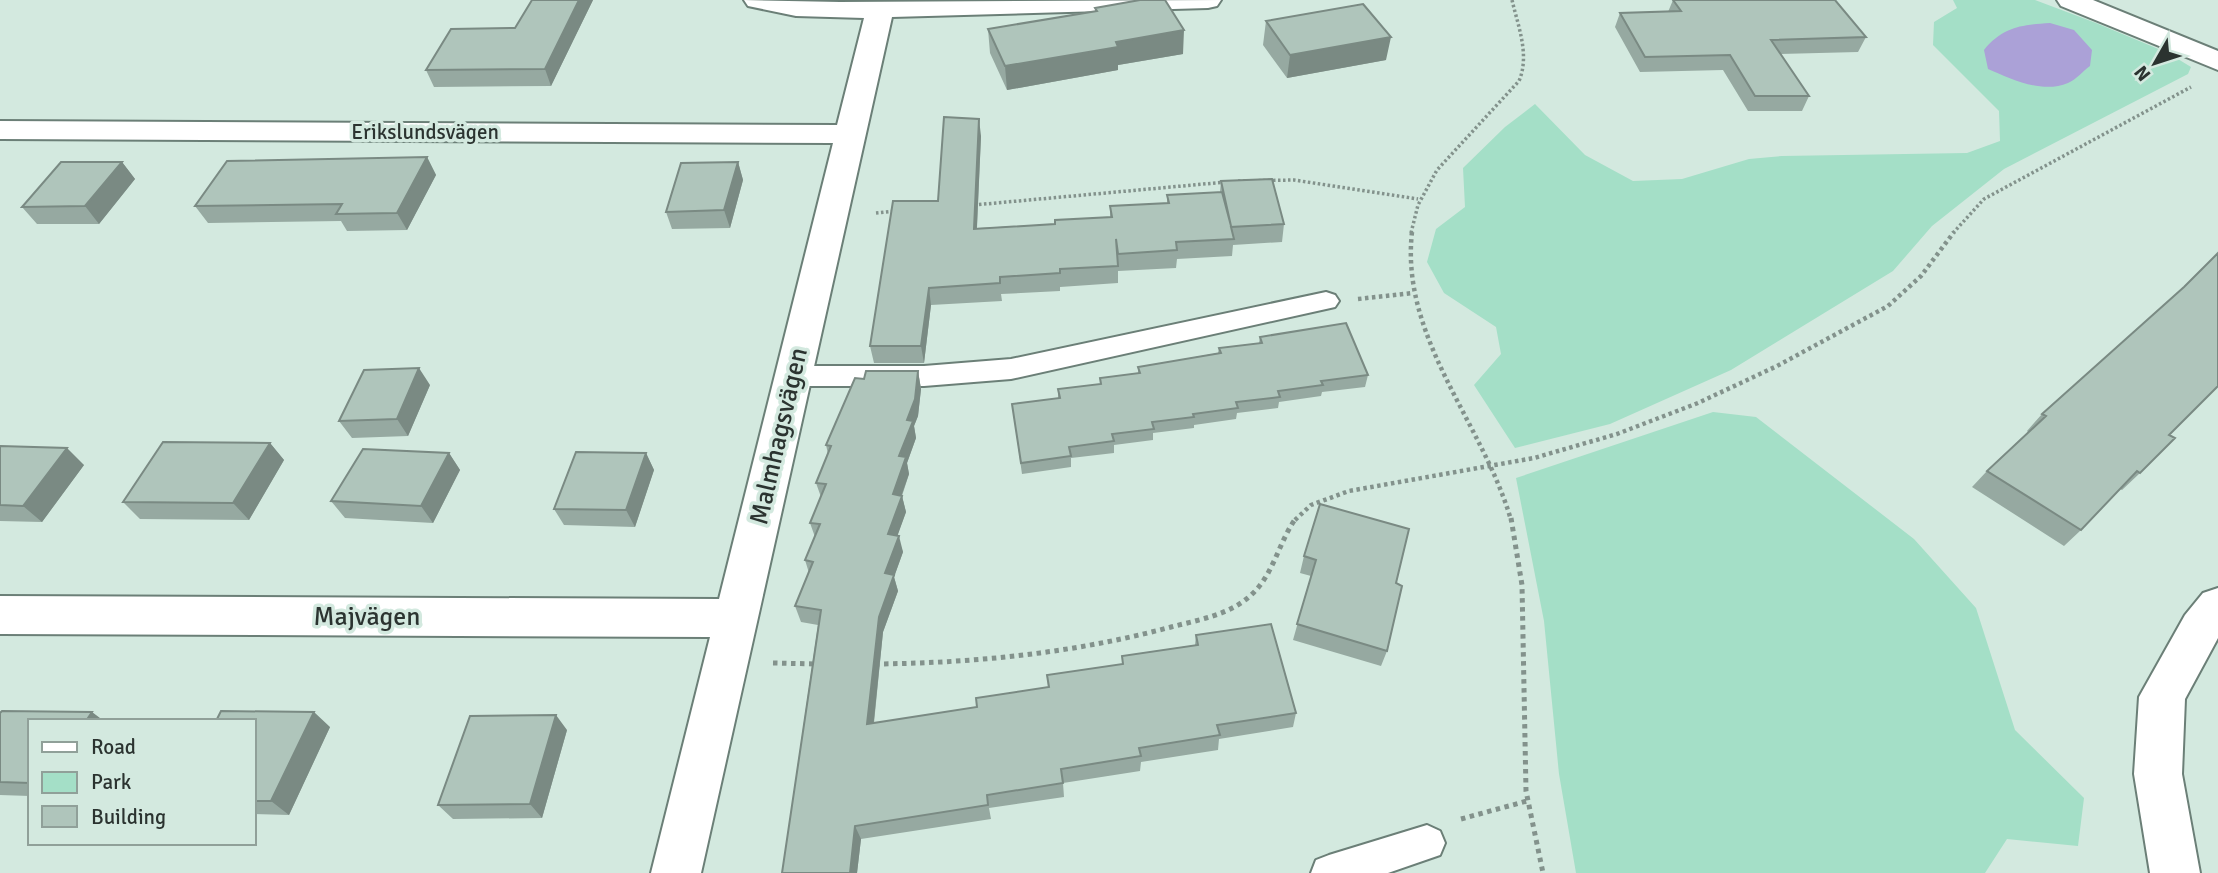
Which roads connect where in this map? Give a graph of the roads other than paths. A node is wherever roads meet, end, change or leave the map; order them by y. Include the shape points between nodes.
1 (757, 0) edge
2 (1208, 0) edge
3 (2070, 0) edge
4 (881, 5) edge
5 (2218, 61) edge
6 (0, 130) edge
7 (850, 134) junction
8 (1326, 301) road end
9 (792, 376) junction
10 (2218, 606) edge
11 (0, 615) edge
12 (734, 618) junction
13 (1427, 843) road end
14 (676, 873) edge
15 (1329, 873) edge
16 (2175, 873) edge

1 - 4 street via 807,8
2 - 4 street
3 - 5 street
4 - 7 street, Malmhagsvägen
6 - 7 street, Erikslundsvägen
7 - 9 street, Malmhagsvägen
8 - 9 lane via 1011,369 924,376
9 - 12 street, Malmhagsvägen
10 - 16 street via 2200,628 2162,697 2158,774
11 - 12 street, Majvägen
12 - 14 street, Malmhagsvägen
13 - 15 lane

